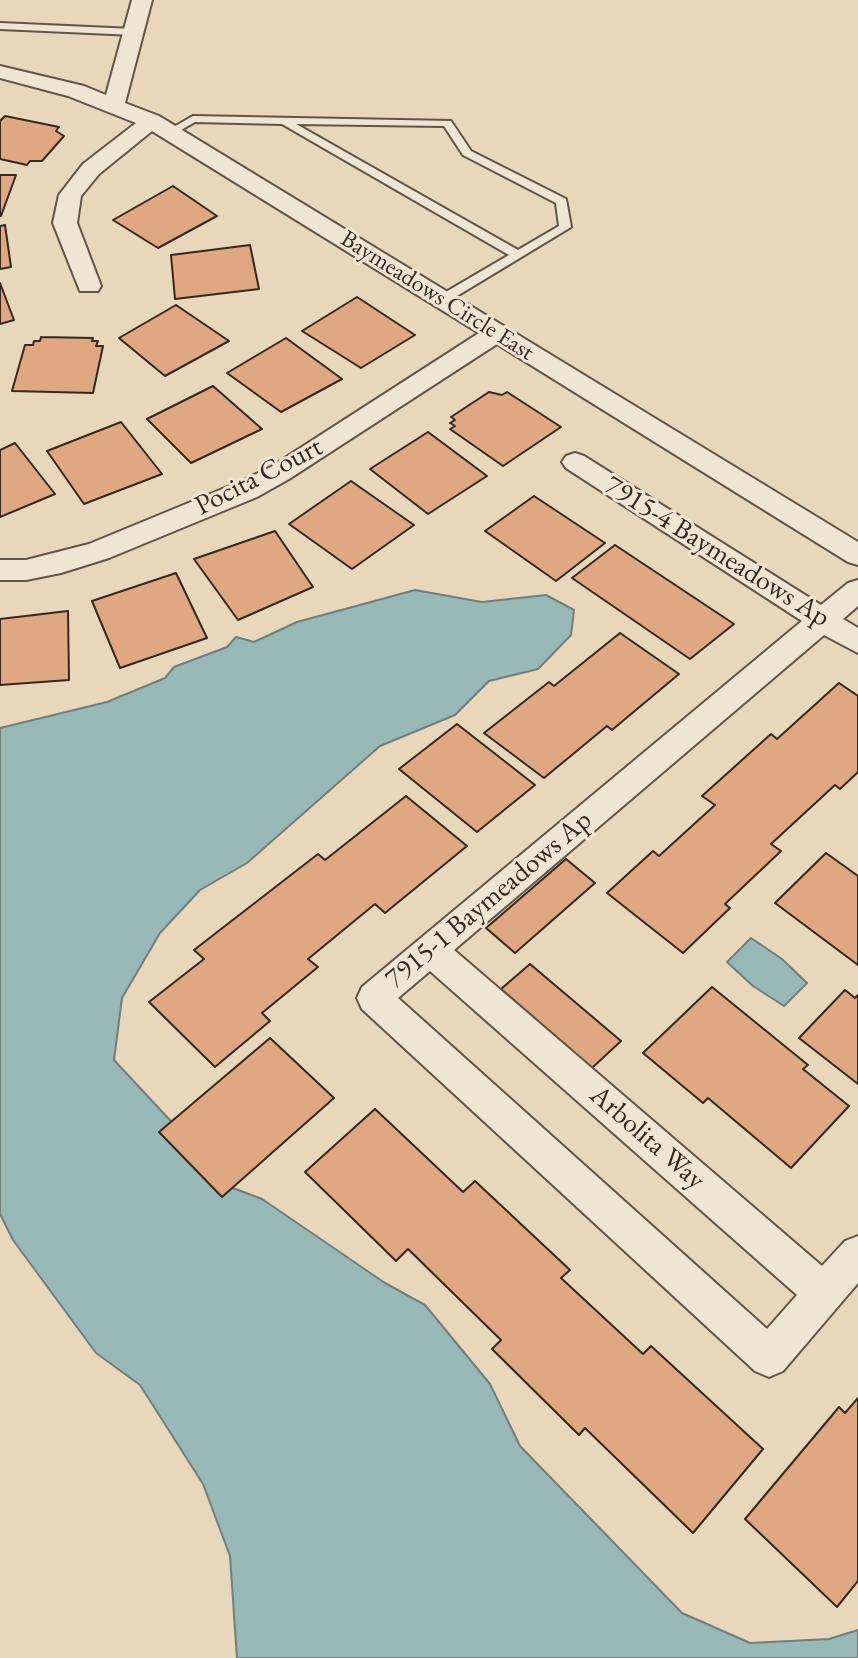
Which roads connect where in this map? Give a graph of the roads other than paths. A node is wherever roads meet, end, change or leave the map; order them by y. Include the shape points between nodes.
1 (142, 0) edge
2 (0, 26) edge
3 (134, 32) junction
4 (0, 72) edge
5 (114, 104) junction
6 (283, 120) junction
7 (161, 127) junction
8 (518, 255) junction
9 (89, 286) dead end
10 (443, 299) junction
11 (497, 333) junction
12 (575, 462) dead end
13 (858, 555) edge
14 (0, 570) edge
15 (858, 590) edge
16 (823, 619) junction
17 (858, 642) edge
18 (430, 950) junction
19 (858, 1254) edge
20 (825, 1294) junction

1 - 3 street
2 - 3 lane
3 - 5 street
4 - 5 street, Baymeadows Circle East
5 - 7 street, Baymeadows Circle East
6 - 7 lane via 193,119
6 - 8 lane
6 - 8 lane via 447,123 467,153 562,201 565,227
7 - 9 street via 91,169 70,195 65,223
7 - 10 street, Baymeadows Circle East
8 - 10 lane
10 - 11 street, Baymeadows Circle East
11 - 13 street, Baymeadows Circle East
11 - 14 street, Pocita Court via 247,490 87,555 26,570
12 - 16 street, 7915-4 Baymeadows Ap
15 - 16 street, 7915-1 Baymeadows Ap
16 - 17 street, 7915-4 Baymeadows Ap
16 - 18 street, 7915-1 Baymeadows Ap
18 - 20 street, Arbolita Way
18 - 20 street, 7915-1 Baymeadows Ap via 374,998 769,1357
19 - 20 street

